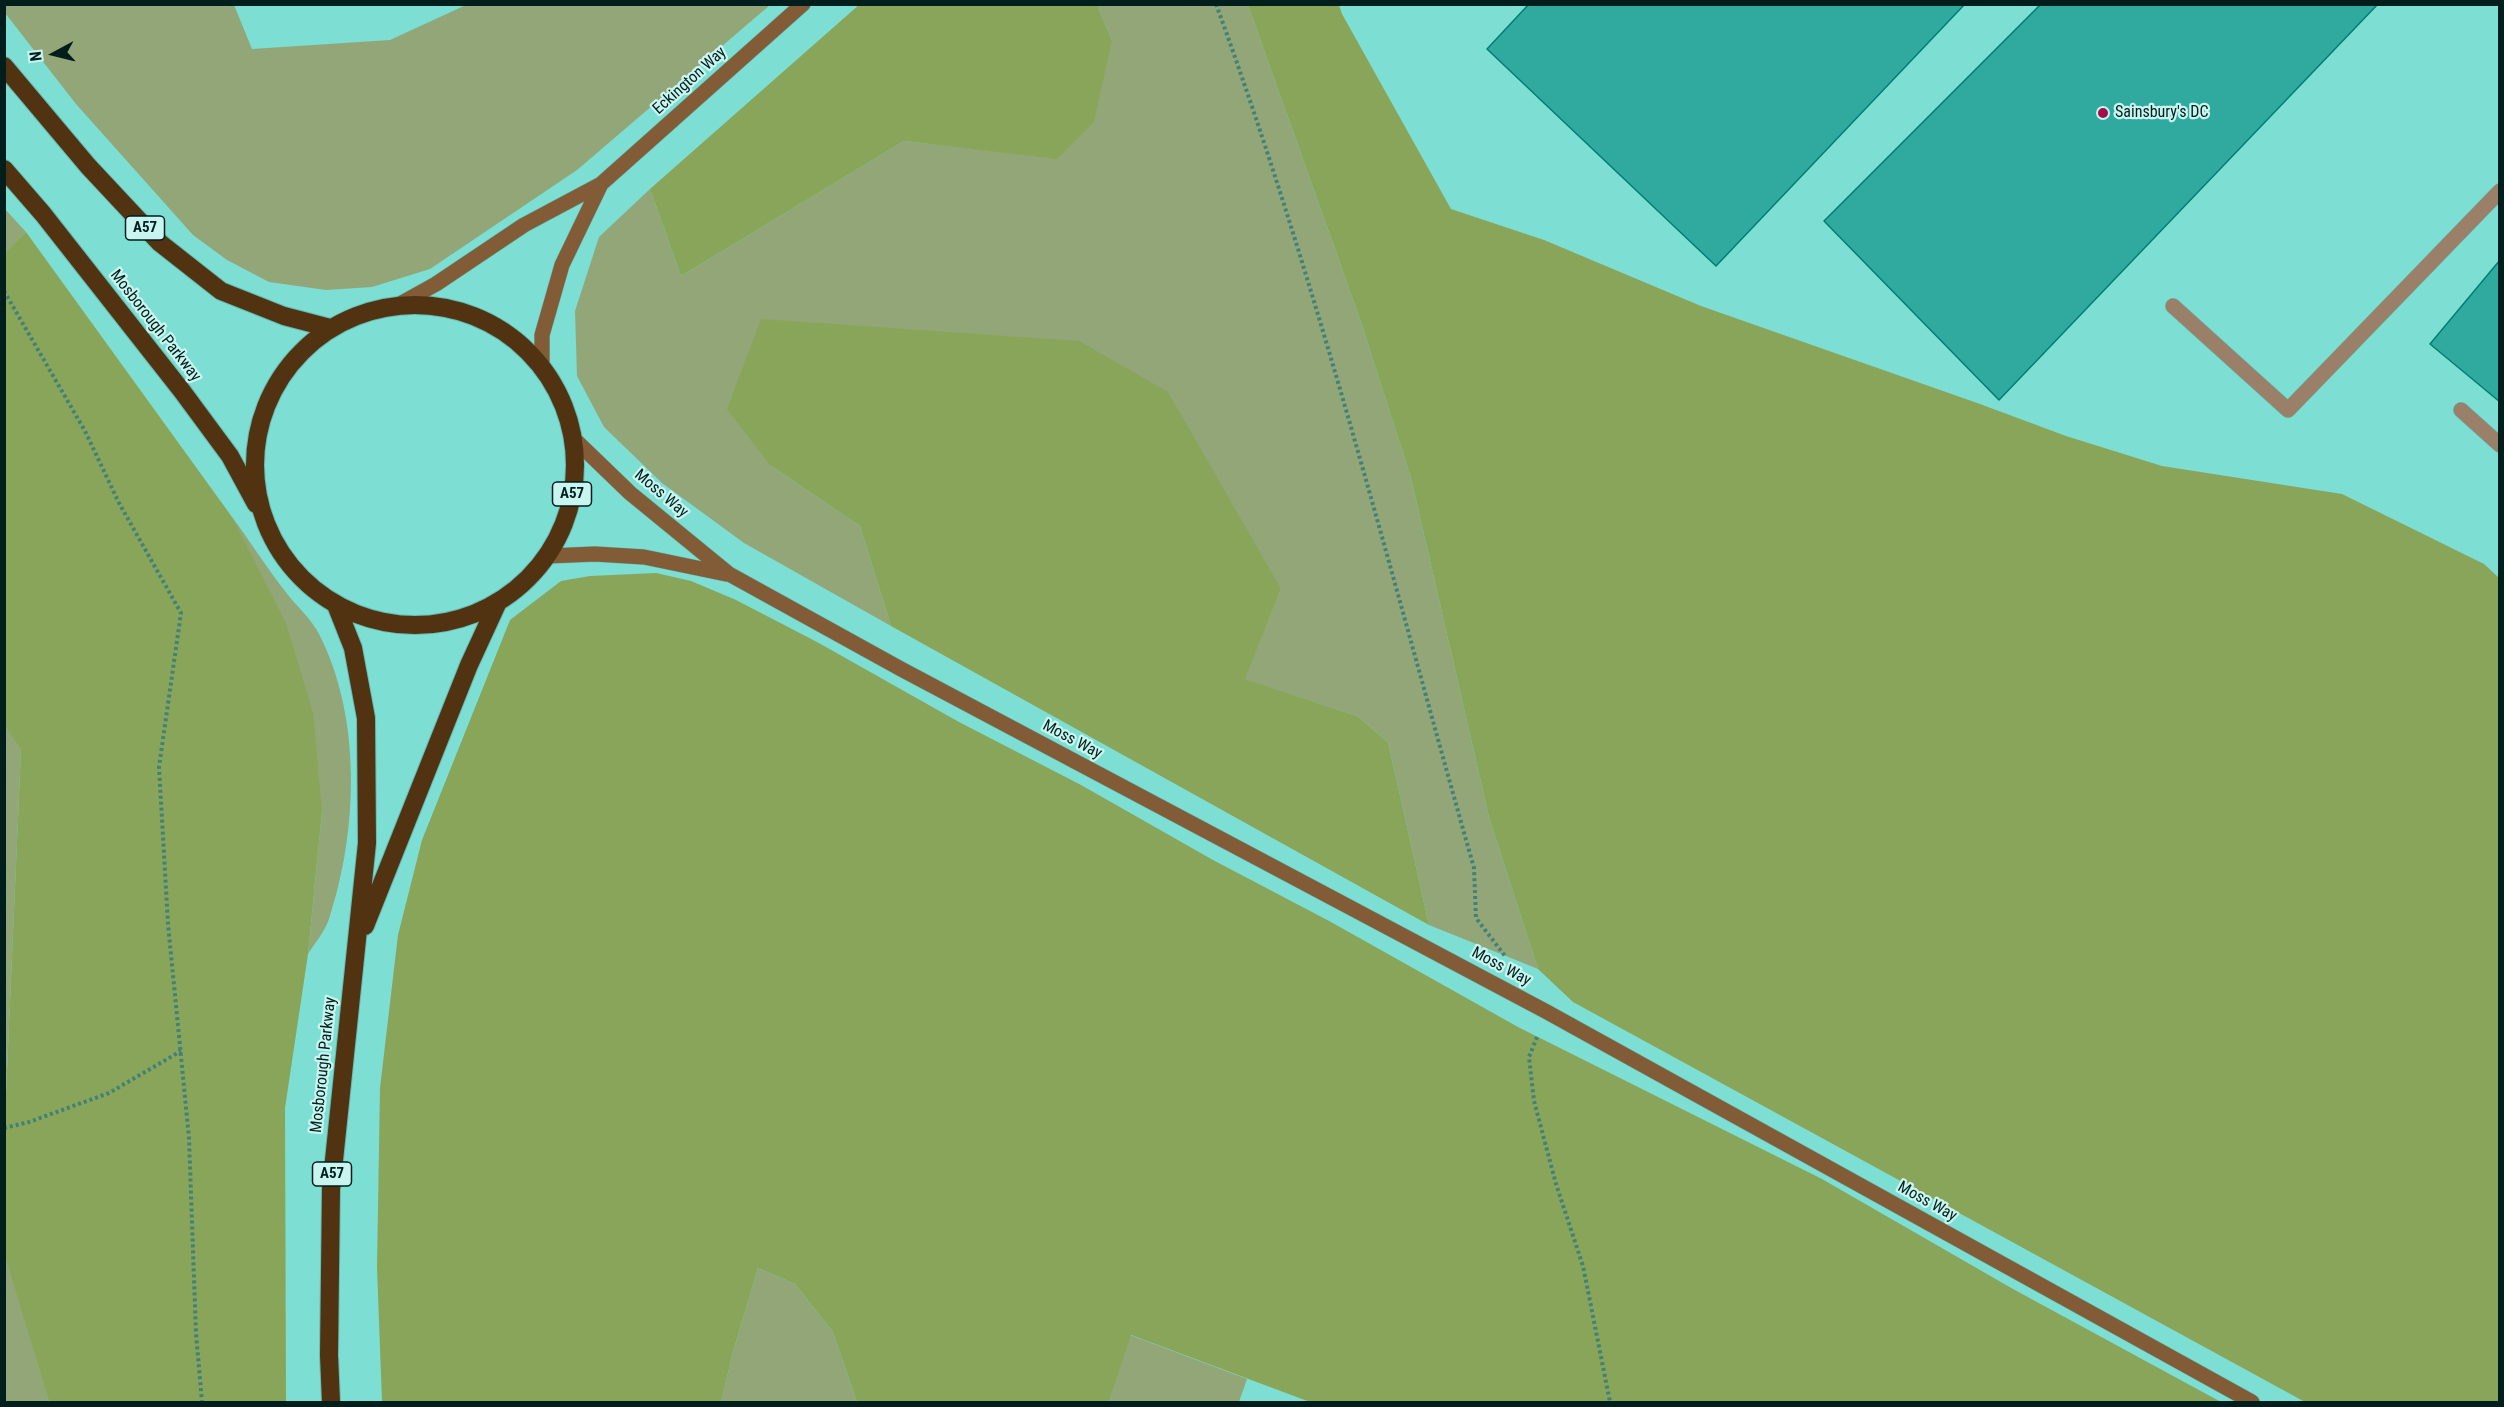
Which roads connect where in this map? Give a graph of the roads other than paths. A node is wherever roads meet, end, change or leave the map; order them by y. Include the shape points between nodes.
1 (803, 4) edge
2 (4, 66) edge
3 (4, 169) edge
4 (600, 184) junction
5 (2499, 191) edge
6 (400, 304) junction
7 (2173, 306) dead end
8 (330, 328) junction
9 (542, 367) junction
10 (2461, 410) dead end
11 (573, 438) junction
12 (2499, 445) edge
13 (263, 516) junction
14 (548, 556) junction
15 (729, 574) junction
16 (498, 602) junction
17 (336, 605) junction
18 (356, 947) junction
19 (331, 1402) edge
20 (2252, 1402) edge

1 - 4 street, Eckington Way
2 - 8 highway, A57 via 88,166 160,243 221,291 284,316
3 - 13 highway, Mosborough Parkway / A57 via 182,391 230,456
4 - 6 street, Eckington Way via 524,225
4 - 9 street, Eckington Way via 562,265 542,335
5 - 7 lane via 2288,410
6 - 8 highway, A57 via 364,312
6 - 9 highway, A57 via 441,306 480,317 514,338
8 - 13 highway, A57 via 290,364 264,411 254,464
9 - 11 highway, A57 via 562,401
10 - 12 lane
11 - 14 highway, A57 via 575,479 566,519
11 - 15 street, Moss Way via 630,493
13 - 17 highway, A57 via 280,552 305,582
14 - 15 street, Moss Way via 644,557
14 - 16 highway, A57 via 525,582
15 - 20 street, Moss Way via 1547,1012
16 - 17 highway, A57 via 459,619 417,626 375,621
16 - 18 highway, Mosborough Parkway / A57
17 - 18 highway, Mosborough Parkway / A57 via 353,648 366,718 367,843
18 - 19 highway, Mosborough Parkway / A57 via 331,1189

